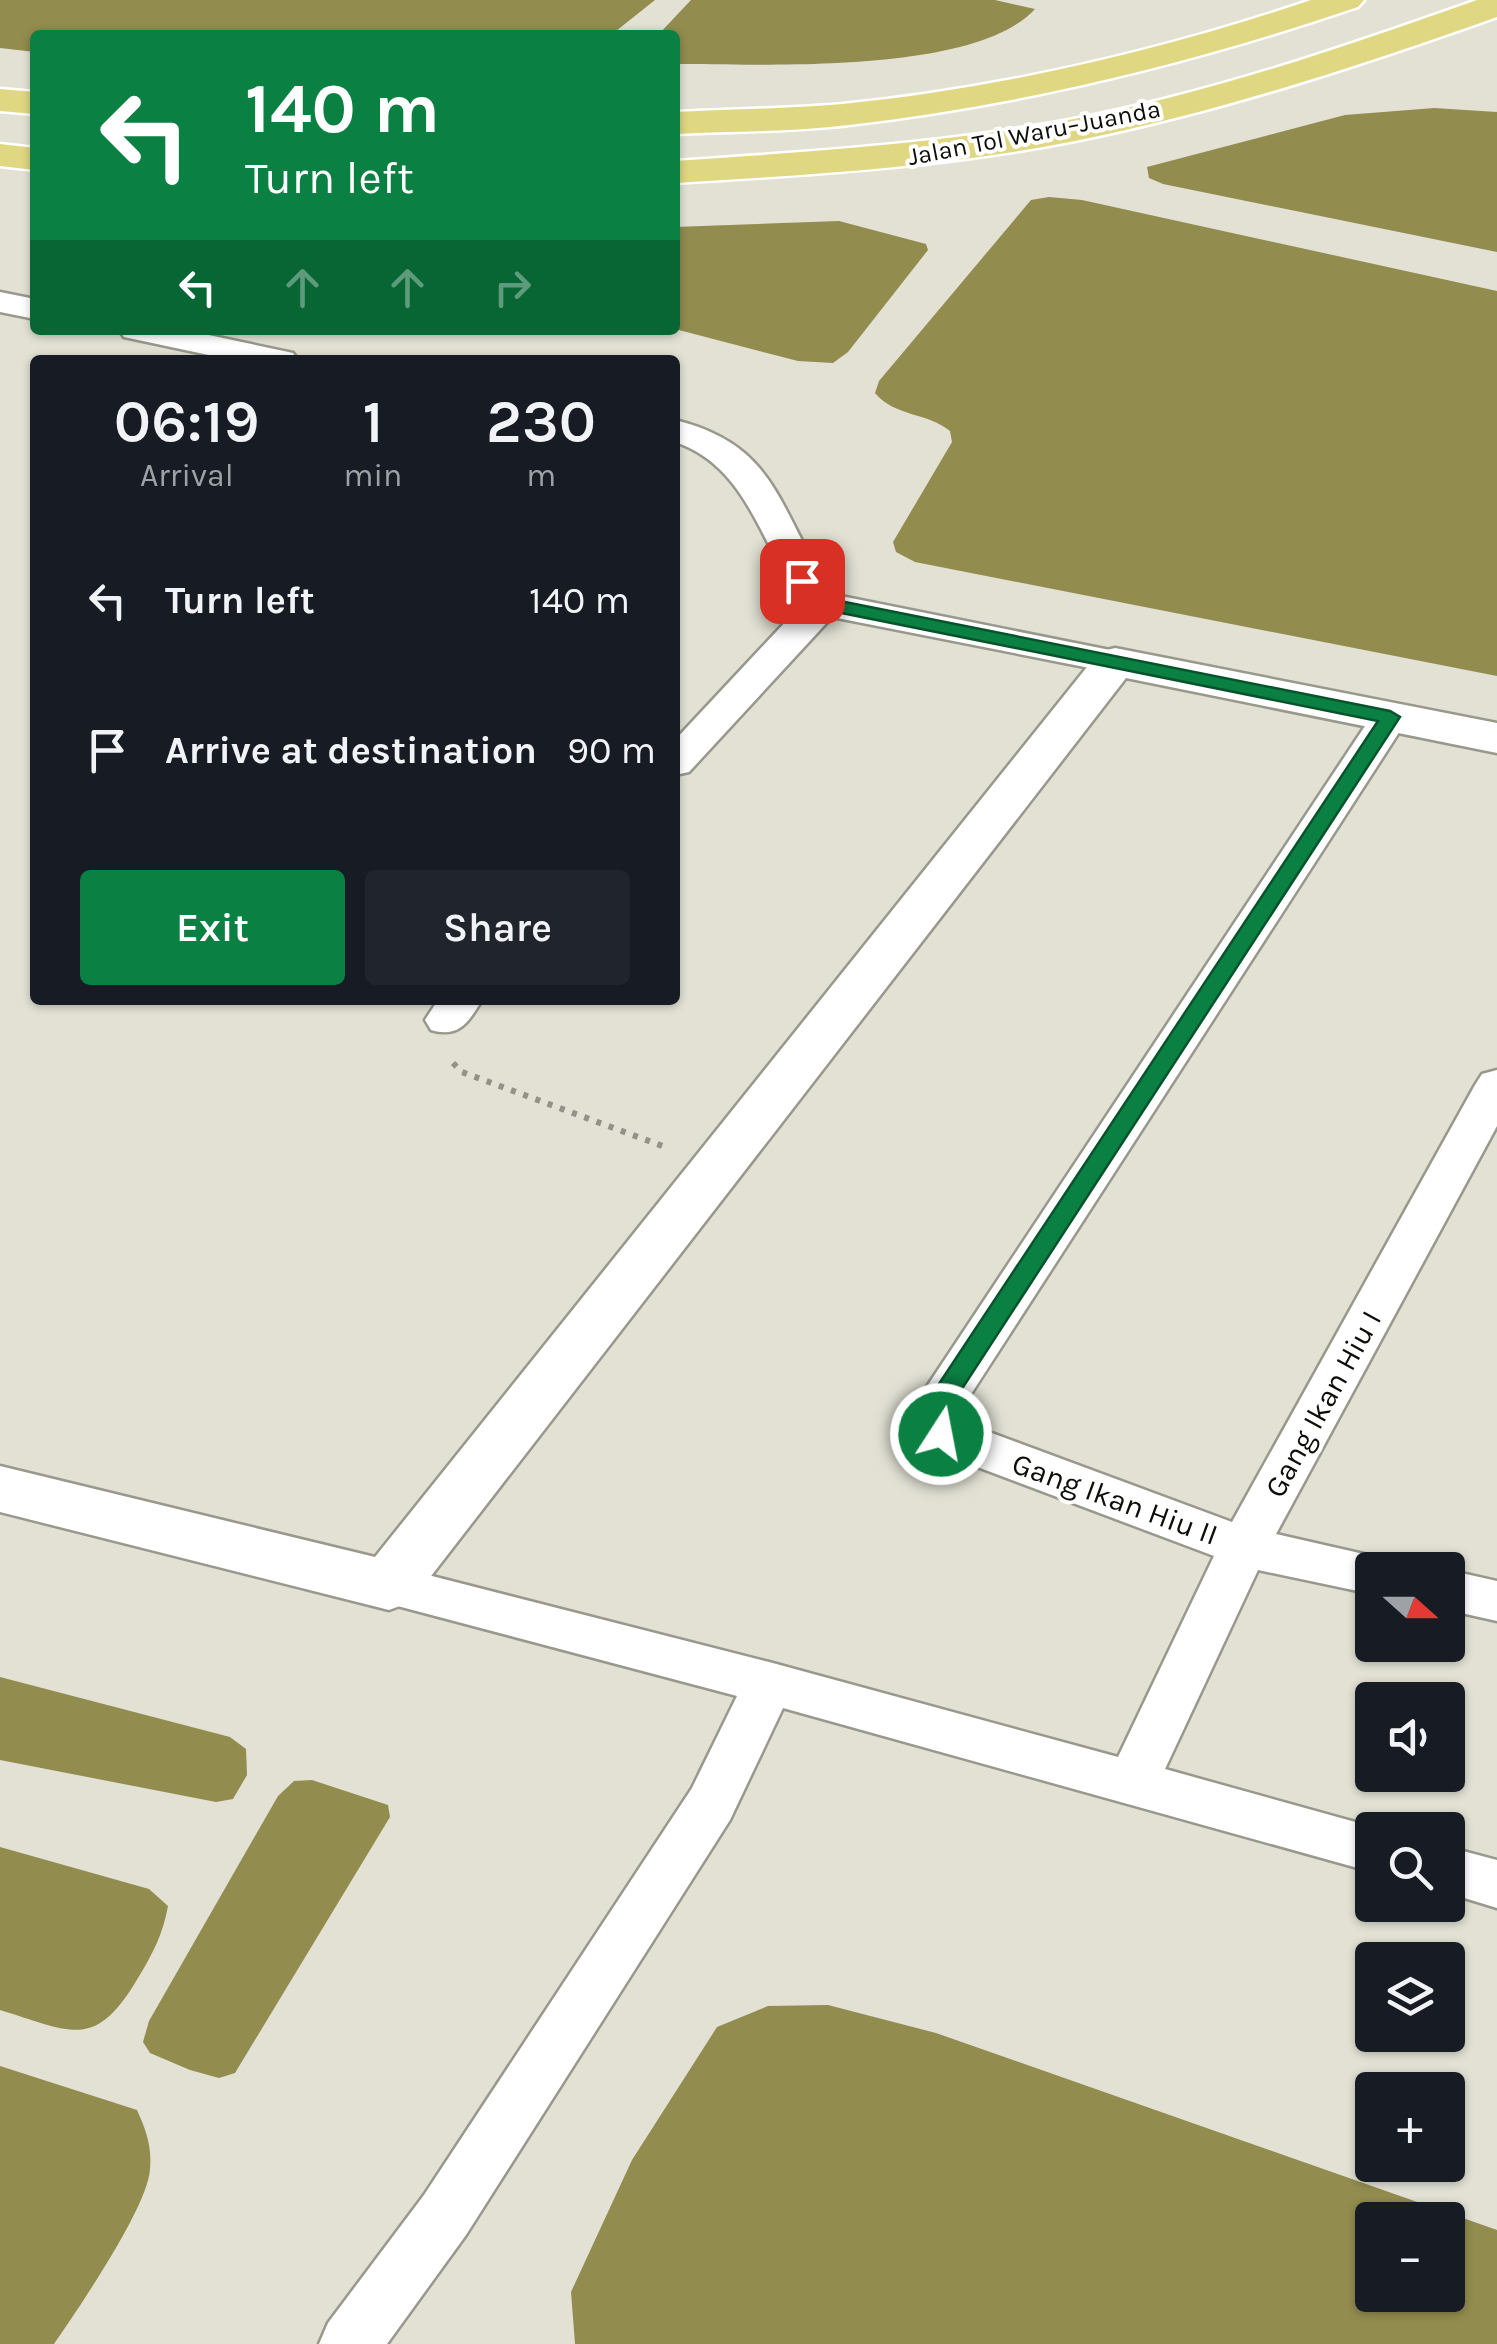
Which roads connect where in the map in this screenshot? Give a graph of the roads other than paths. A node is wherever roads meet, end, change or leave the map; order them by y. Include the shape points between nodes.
1 (1346, 0) edge
2 (1497, 4) edge
3 (0, 100) edge
4 (30, 103) edge
5 (680, 123) edge
6 (0, 155) edge
7 (30, 158) edge
8 (680, 172) edge
9 (0, 302) edge
10 (30, 308) edge
11 (160, 335) edge
12 (257, 355) edge
13 (680, 432) edge
14 (823, 604) junction
15 (1115, 662) junction
16 (1390, 717) junction
17 (1497, 738) edge
18 (680, 758) edge
19 (1497, 1085) edge
20 (0, 1489) edge
21 (1244, 1546) junction
22 (1355, 1570) edge
23 (388, 1585) junction
24 (1465, 1594) edge
25 (1497, 1601) edge
26 (768, 1683) junction
27 (1132, 1782) junction
28 (1355, 1844) edge
29 (1465, 1875) edge
30 (1497, 1884) edge
31 (350, 2344) edge

1 - 5 highway, Jalan Tol Waru–Juanda via 1268,28 1101,69 889,108
2 - 8 highway, Jalan Tol Waru–Juanda via 1126,119 896,157
3 - 4 highway
6 - 7 highway
9 - 10 street
11 - 12 street
13 - 14 street via 727,450 751,474 786,553
14 - 15 street
14 - 18 street
15 - 16 street
15 - 23 street
16 - 17 street
16 - 21 street, Gang Ikan Hiu II via 940,1403 941,1434
19 - 21 street, Gang Ikan Hiu I
20 - 23 street
21 - 22 street
21 - 27 street, Gang Ikan Hiu I
23 - 26 street
24 - 25 street
26 - 27 street
26 - 31 street via 711,1804 444,2215
27 - 28 street
29 - 30 street

